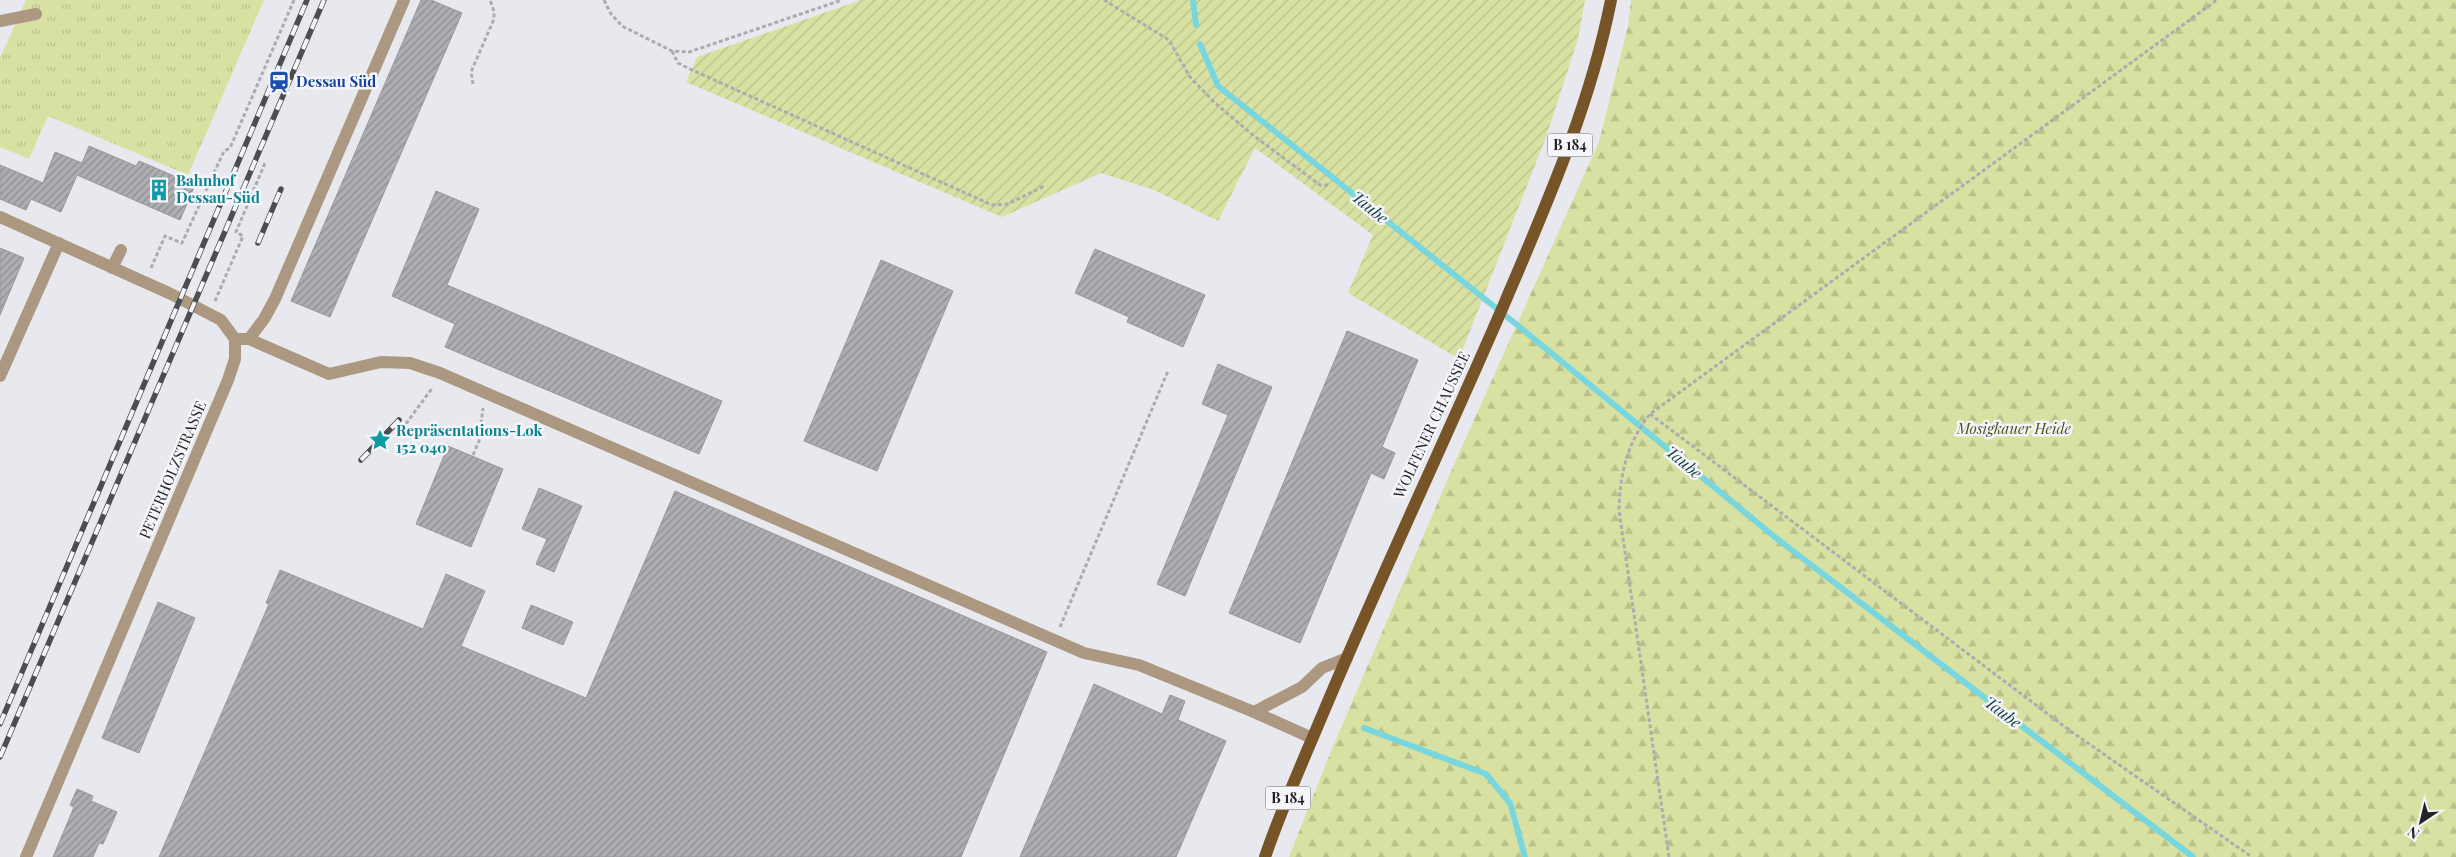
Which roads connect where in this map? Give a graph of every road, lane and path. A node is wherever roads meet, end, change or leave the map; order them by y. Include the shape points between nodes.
1 (294, 0) edge
2 (404, 0) edge
3 (490, 0) edge
4 (604, 0) edge
5 (842, 0) edge
6 (1104, 0) edge
7 (1611, 0) edge
8 (2217, 0) edge
9 (36, 14) dead end
10 (0, 21) edge
11 (672, 51) junction
12 (473, 84) dead end
13 (265, 163) dead end
14 (1328, 185) dead end
15 (1044, 186) dead end
16 (0, 217) edge
17 (59, 243) junction
18 (121, 250) dead end
19 (112, 268) junction
20 (146, 282) junction
21 (210, 314) junction
22 (235, 339) junction
23 (249, 339) junction
24 (1168, 371) dead end
25 (2, 372) edge
26 (440, 372) junction
27 (488, 393) junction
28 (1650, 414) junction
29 (402, 430) dead end
30 (473, 455) dead end
31 (1055, 639) junction
32 (1346, 658) junction
33 (1254, 712) junction
34 (1312, 738) junction
35 (26, 857) edge
36 (1265, 857) edge
37 (1669, 857) edge
38 (2252, 857) edge

1 - 20 path via 230,148 224,151 182,243 165,236
2 - 23 street via 275,299
3 - 12 path via 494,19 471,72
4 - 11 path via 622,26
5 - 11 path via 689,52
6 - 14 path via 1169,40 1190,77 1214,102 1298,169 1320,185
7 - 32 main road, WOLFENER CHAUSSEE / B 184 via 1583,108 1489,338
8 - 28 path
9 - 10 street
11 - 15 path via 678,63 692,70 992,205 1008,204
13 - 21 path via 236,232 243,236
16 - 17 street
17 - 19 street
17 - 25 street
18 - 19 street
19 - 20 street
20 - 21 street
21 - 22 street via 221,320
22 - 23 street
22 - 35 street, PETERHOLZSTRASSE via 235,359 222,396
23 - 26 street via 329,374 381,362 410,364
24 - 31 path
26 - 27 street
26 - 29 path
27 - 30 path via 481,412 479,442
27 - 31 street
28 - 37 path via 1628,449 1620,480 1619,510
28 - 38 path via 2069,730
31 - 33 street via 1084,653 1139,665
32 - 33 street via 1322,668 1302,687
32 - 34 main road, WOLFENER CHAUSSEE / B 184
33 - 34 street
34 - 36 main road, WOLFENER CHAUSSEE / B 184

